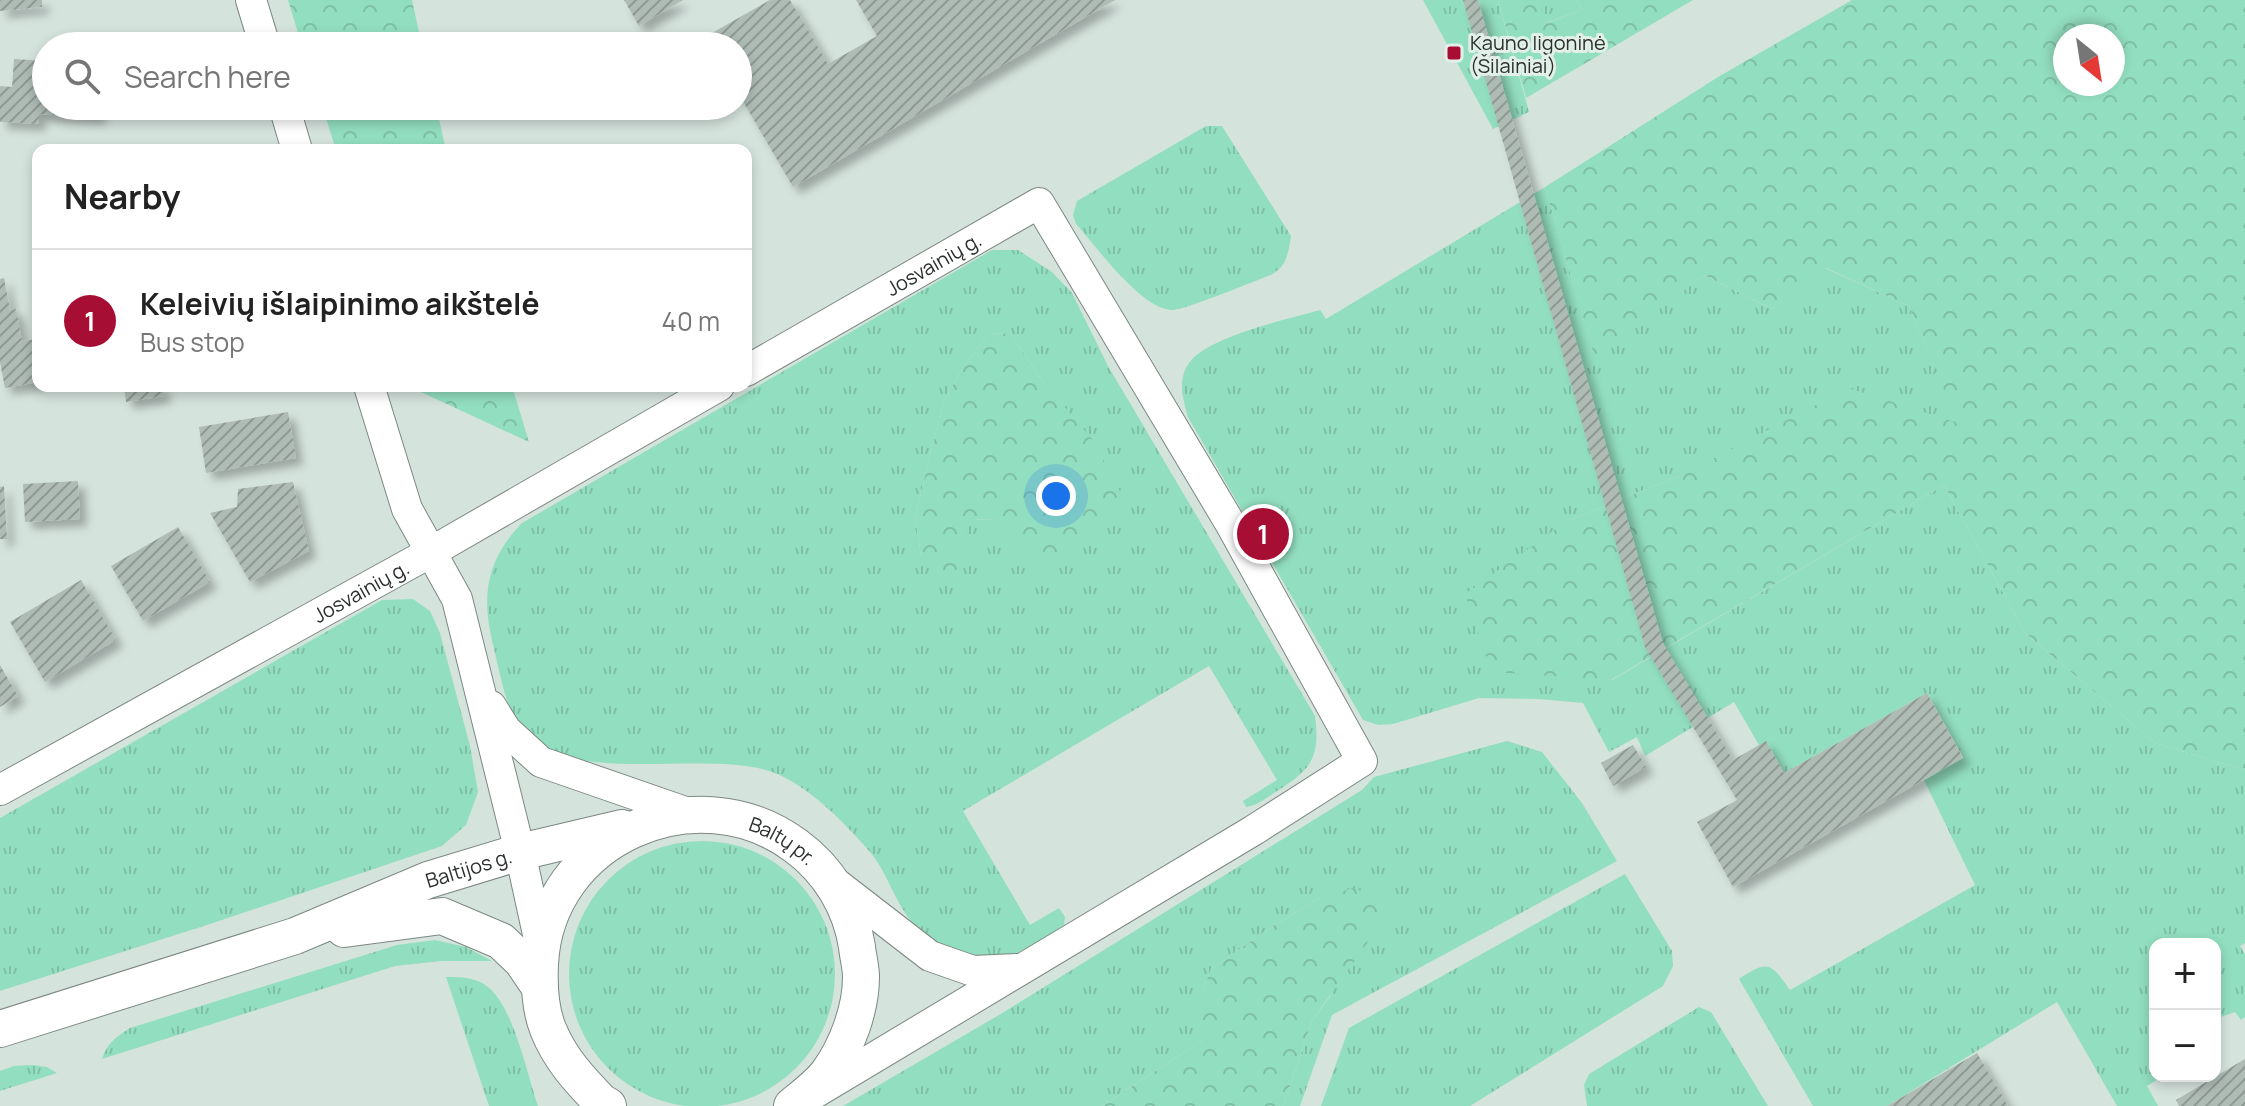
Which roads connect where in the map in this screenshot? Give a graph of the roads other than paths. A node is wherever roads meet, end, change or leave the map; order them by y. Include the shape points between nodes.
1 (251, 0) edge
2 (261, 32) edge
3 (288, 120) edge
4 (295, 144) edge
5 (752, 368) edge
6 (371, 392) edge
7 (709, 392) edge
8 (431, 552) junction
9 (480, 687) junction
10 (0, 790) edge
11 (691, 814) junction
12 (651, 821) junction
13 (520, 852) junction
14 (831, 880) junction
15 (295, 936) junction
16 (541, 948) junction
17 (1023, 969) junction
18 (539, 986) junction
19 (0, 1029) edge
20 (565, 1064) junction
21 (578, 1106) edge
22 (608, 1106) edge
23 (793, 1106) edge

1 - 2 street
3 - 4 street
5 - 17 street, Josvainių g. via 1039,203 1230,523 1362,761
6 - 8 street, Baltų pr. via 407,509
7 - 8 street, Josvainių g.
8 - 9 street, Baltų pr. via 457,599
8 - 10 street, Josvainių g.
9 - 11 street via 506,730 541,762
9 - 13 street, Baltų pr.
11 - 12 street, Baltų pr.
11 - 14 street, Baltų pr. via 755,823 809,856
12 - 13 street, Baltijos g.
12 - 16 street, Baltų pr. via 611,840 578,869 554,906
13 - 15 street, Baltijos g. via 428,880
13 - 16 street, Baltų pr.
14 - 17 street via 930,956 973,971
14 - 23 street, Baltų pr. via 854,926 861,977 852,1028 827,1074
15 - 18 street, Baltijos g. via 442,916 501,941
15 - 19 street, Baltijos g.
16 - 18 street, Baltų pr.
17 - 23 street
18 - 20 street, Baltų pr. via 547,1027
20 - 21 street
20 - 22 street, Baltų pr.

